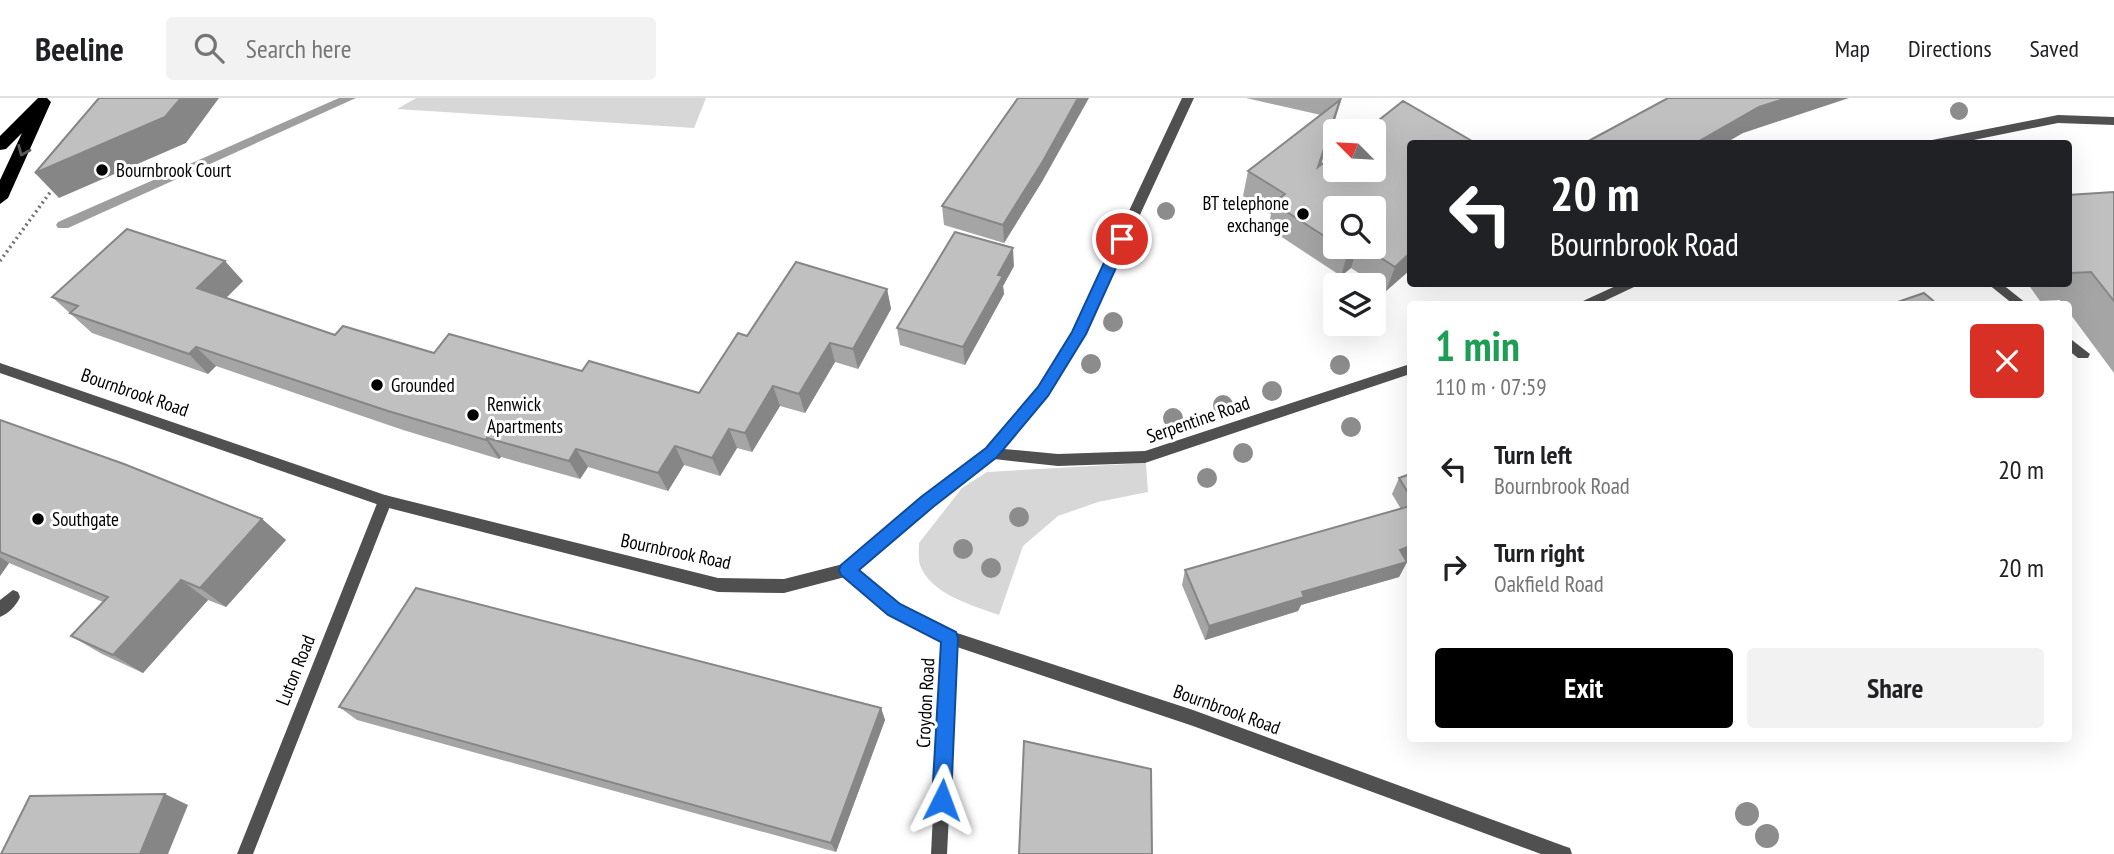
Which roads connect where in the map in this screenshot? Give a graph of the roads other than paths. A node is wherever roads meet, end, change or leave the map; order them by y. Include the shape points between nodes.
1 (1188, 98) edge
2 (45, 100) edge
3 (2114, 121) edge
4 (1953, 140) edge
5 (0, 145) edge
6 (0, 198) edge
7 (1624, 287) edge
8 (1998, 287) edge
9 (1593, 301) edge
10 (2017, 301) edge
11 (2072, 345) edge
12 (2083, 354) dead end
13 (0, 368) edge
14 (1407, 370) edge
15 (992, 453) junction
16 (385, 501) junction
17 (847, 570) junction
18 (13, 597) dead end
19 (0, 610) edge
20 (950, 638) junction
21 (245, 854) edge
22 (939, 854) edge
23 (1564, 854) edge

1 - 15 street via 1078,334 1043,392
2 - 5 highway
2 -> 6 highway
3 - 4 street via 2057,119
7 - 9 street
8 - 10 street
11 - 12 street
13 - 16 street, Bournbrook Road
14 - 15 street, Serpentine Road via 1144,457 1058,460
15 - 17 street
16 - 17 street, Bournbrook Road via 718,585 784,586
16 - 21 street, Luton Road
17 - 20 street, Bournbrook Road via 894,610
18 - 19 street
20 - 22 street, Croydon Road
20 - 23 street, Bournbrook Road via 1193,718

